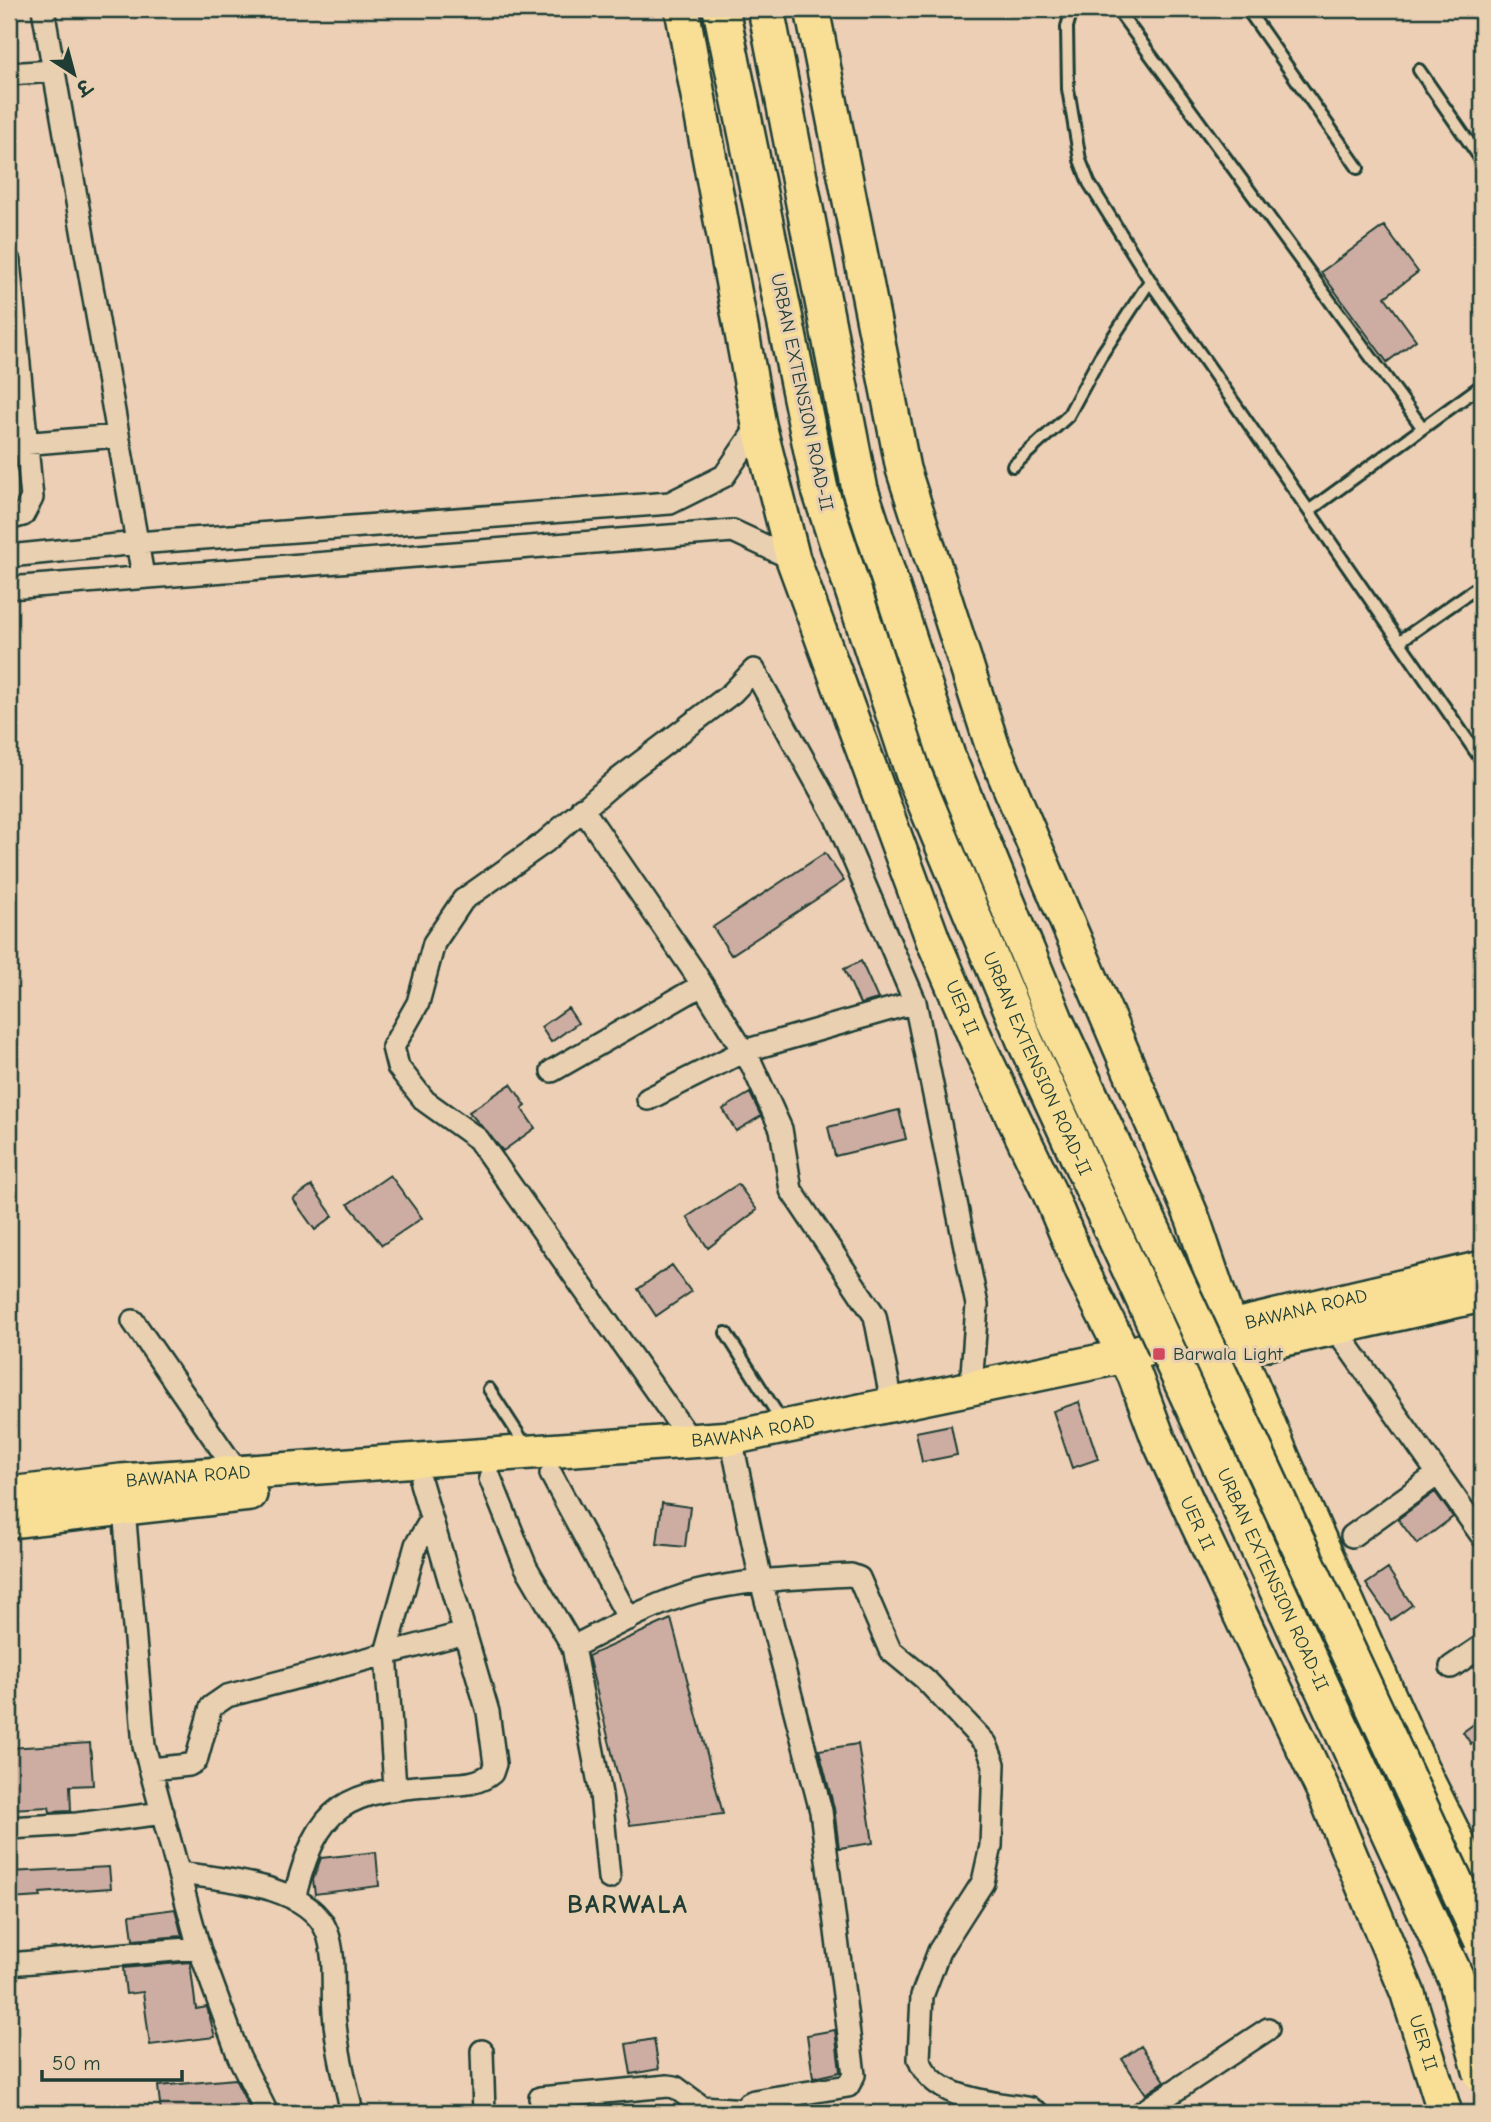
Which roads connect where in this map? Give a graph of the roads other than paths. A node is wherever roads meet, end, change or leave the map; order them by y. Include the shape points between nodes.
1 (43, 9) edge
2 (682, 9) edge
3 (721, 9) edge
4 (766, 9) edge
5 (811, 9) edge
6 (1072, 9) edge
7 (1117, 9) edge
8 (1247, 9) edge
9 (53, 71) junction
10 (1419, 71) dead end
11 (9, 74) edge
12 (1482, 161) edge
13 (1358, 168) dead end
14 (9, 261) edge
15 (1150, 281) junction
16 (14, 371) edge
17 (1482, 385) edge
18 (759, 425) junction
19 (1422, 427) junction
20 (118, 436) junction
21 (19, 444) edge
22 (1013, 466) dead end
23 (1310, 510) junction
24 (9, 519) edge
25 (137, 543) junction
26 (9, 556) edge
27 (793, 559) junction
28 (143, 576) junction
29 (1482, 584) edge
30 (9, 588) edge
31 (1400, 641) junction
32 (1482, 761) edge
33 (582, 808) junction
34 (702, 985) junction
35 (915, 1002) junction
36 (744, 1051) junction
37 (552, 1071) dead end
38 (648, 1099) dead end
39 (1482, 1268) edge
40 (1482, 1295) edge
41 (133, 1321) dead end
42 (1335, 1328) junction
43 (726, 1334) dead end
44 (1234, 1338) junction
45 (1130, 1366) junction
46 (971, 1387) junction
47 (489, 1389) dead end
48 (892, 1403) junction
49 (786, 1428) junction
50 (691, 1441) junction
51 (734, 1447) junction
52 (541, 1464) junction
53 (238, 1473) junction
54 (1438, 1474) junction
55 (489, 1478) junction
56 (421, 1483) junction
57 (9, 1494) edge
58 (122, 1494) junction
59 (431, 1520) junction
60 (9, 1521) edge
61 (1352, 1536) dead end
62 (1482, 1536) edge
63 (761, 1581) junction
64 (629, 1619) junction
65 (465, 1633) junction
66 (1482, 1646) edge
67 (573, 1647) junction
68 (386, 1653) junction
69 (1451, 1667) dead end
70 (151, 1769) junction
71 (395, 1788) junction
72 (163, 1813) junction
73 (9, 1828) edge
74 (1474, 1853) edge
75 (179, 1873) junction
76 (610, 1878) dead end
77 (1482, 1891) edge
78 (295, 1899) junction
79 (1482, 1940) edge
80 (199, 1948) junction
81 (9, 1964) edge
82 (1268, 2029) dead end
83 (481, 2051) dead end
84 (1482, 2074) edge
85 (540, 2098) dead end
86 (745, 2111) edge
87 (267, 2113) edge
88 (352, 2113) edge
89 (484, 2113) edge
90 (1038, 2113) edge
91 (1141, 2113) edge
92 (1445, 2113) edge

1 - 9 street
2 - 18 main road, UER II
3 - 84 highway, URBAN EXTENSION ROAD-II, bridge via 820,490 914,775 1025,1041 1456,1978
4 - 79 highway, URBAN EXTENSION ROAD-II, bridge via 860,490 947,756 1055,1020
5 - 44 main road via 903,469 992,745 1193,1219
6 - 15 lane via 1067,27 1068,89 1080,160 1089,183
7 - 19 lane
8 - 13 lane
9 - 11 street
9 - 20 street
10 - 12 lane
14 - 16 street
15 - 22 lane via 1068,416
15 - 23 lane
16 - 21 street
17 - 19 lane
18 - 25 street via 724,477 670,503
18 - 27 main road, UER II
19 - 23 lane
20 - 21 street
20 - 25 street
21 - 24 street via 32,498 23,515
23 - 31 lane
25 - 26 street
25 - 28 street
27 - 28 street via 733,531
27 - 45 main road, UER II via 933,940 1082,1271
28 - 30 street
29 - 31 lane
31 - 32 lane
33 - 34 street
33 - 35 street via 732,693 754,670 836,818
33 - 50 street via 455,910 434,943 418,1003 396,1037 393,1057 433,1109 478,1139
34 - 36 street
34 - 37 street
35 - 36 street
35 - 46 street via 977,1304
36 - 38 street
36 - 48 street via 777,1118 791,1191 875,1316
39 - 44 main road, BAWANA ROAD
40 - 42 main road, BAWANA ROAD
41 - 53 street
42 - 44 main road, BAWANA ROAD
42 - 54 street
43 - 49 lane
44 - 45 main road, BAWANA ROAD
44 - 74 main road via 1424,1774
45 - 46 main road, BAWANA ROAD
45 - 51 main road, BAWANA ROAD
45 - 92 main road, UER II via 1169,1461 1324,1792 1408,1994
46 - 48 main road, BAWANA ROAD
47 - 52 lane
48 - 49 main road, BAWANA ROAD
49 - 51 main road, BAWANA ROAD
50 - 51 main road, BAWANA ROAD
50 - 52 main road, BAWANA ROAD
51 - 52 main road, BAWANA ROAD
51 - 63 street
52 - 53 main road, BAWANA ROAD
52 - 55 main road, BAWANA ROAD
52 - 64 street
53 - 58 main road, BAWANA ROAD
54 - 61 street
54 - 62 street
55 - 56 main road, BAWANA ROAD
55 - 67 street via 526,1567
56 - 58 main road, BAWANA ROAD via 247,1494
56 - 59 street
57 - 58 main road, BAWANA ROAD
58 - 60 main road, BAWANA ROAD
58 - 70 street via 142,1731
59 - 65 street
59 - 68 street via 416,1545
63 - 64 street via 695,1592
63 - 86 street via 821,1811 854,2075 848,2086 754,2101
63 - 90 street via 859,1578 890,1650 925,1679 992,1754 991,1846 983,1882 939,1951 922,1996 919,2059 929,2077 954,2094
64 - 67 street
65 - 68 street
65 - 71 street via 488,1712 495,1763 492,1773 472,1783
66 - 69 street
67 - 76 street via 601,1794
68 - 70 street via 217,1700 197,1760
68 - 71 street
70 - 72 street
71 - 78 street via 356,1798 335,1811 310,1845
72 - 73 street
72 - 75 street
74 - 77 main road
75 - 78 street via 265,1885
75 - 80 street
78 - 88 street via 328,1933 334,2016
80 - 81 street
80 - 87 street via 239,2057
82 - 91 street
83 - 89 street
85 - 86 street via 668,2086 702,2107

